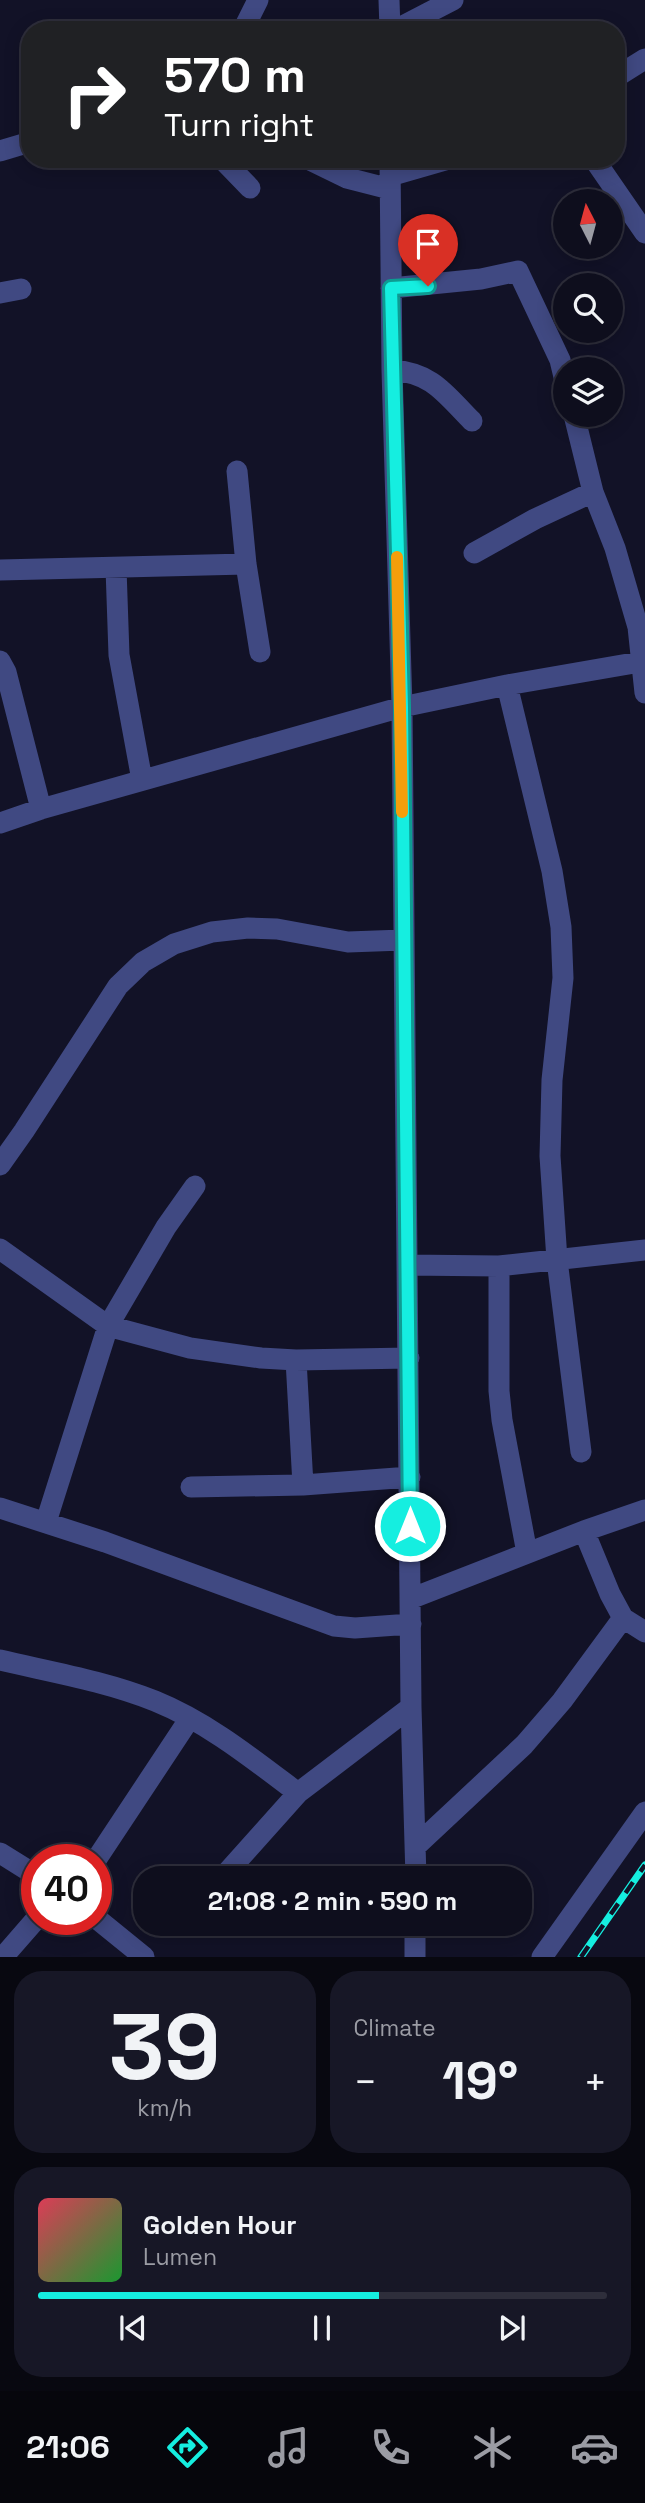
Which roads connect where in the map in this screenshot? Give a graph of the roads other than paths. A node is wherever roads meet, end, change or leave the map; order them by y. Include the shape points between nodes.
1 (258, 0) edge
2 (389, 0) edge
3 (453, 0) edge
4 (248, 21) edge
5 (392, 21) edge
6 (411, 21) edge
7 (645, 59) edge
8 (625, 71) edge
9 (21, 145) edge
10 (0, 151) edge
11 (231, 168) edge
12 (326, 168) edge
13 (416, 168) edge
14 (600, 168) edge
15 (390, 175) edge
16 (250, 188) dead end
17 (645, 233) edge
18 (391, 288) junction
19 (21, 289) dead end
20 (0, 293) edge
21 (557, 357) edge
22 (392, 370) junction
23 (472, 421) dead end
24 (577, 427) edge
25 (237, 471) dead end
26 (593, 492) junction
27 (474, 553) dead end
28 (246, 564) junction
29 (116, 568) junction
30 (0, 570) edge
31 (260, 652) dead end
32 (0, 661) edge
33 (644, 661) edge
34 (507, 685) junction
35 (645, 693) edge
36 (402, 707) junction
37 (142, 780) junction
38 (41, 808) junction
39 (0, 823) edge
40 (403, 940) junction
41 (0, 1165) edge
42 (194, 1186) dead end
43 (0, 1249) edge
44 (645, 1250) edge
45 (557, 1260) junction
46 (407, 1265) junction
47 (499, 1266) junction
48 (108, 1326) junction
49 (409, 1358) junction
50 (296, 1360) junction
51 (581, 1452) dead end
52 (410, 1477) junction
53 (303, 1485) junction
54 (191, 1488) dead end
55 (0, 1508) edge
56 (645, 1510) edge
57 (46, 1522) junction
58 (584, 1531) junction
59 (527, 1553) junction
60 (410, 1599) junction
61 (623, 1618) junction
62 (411, 1624) junction
63 (645, 1632) edge
64 (0, 1660) edge
65 (411, 1707) junction
66 (190, 1718) junction
67 (298, 1793) junction
68 (645, 1812) edge
69 (107, 1844) edge
70 (416, 1846) junction
71 (0, 1853) edge
72 (21, 1866) edge
73 (233, 1866) edge
74 (416, 1866) edge
75 (112, 1931) edge
76 (22, 1935) edge
77 (415, 1936) edge
78 (2, 1957) edge
79 (145, 1957) edge
80 (415, 1957) edge
81 (542, 1957) edge

1 - 4 street
2 - 5 street
3 - 6 street
7 - 8 street
9 - 10 street
11 - 16 street
12 - 15 street via 347,178
13 - 15 street
14 - 17 street
15 - 18 street
18 - 21 street via 441,285 518,271
18 - 22 street
19 - 20 street
22 - 23 street via 422,375
22 - 36 street
24 - 26 street
25 - 28 street
26 - 27 street
26 - 33 street via 629,592
28 - 29 street
28 - 31 street
29 - 30 street
29 - 37 street via 119,655
32 - 38 street
33 - 34 street
33 - 35 street
34 - 36 street
34 - 45 street via 561,927 563,978 551,1135
36 - 37 street
36 - 40 street
37 - 38 street
38 - 39 street
40 - 41 street via 348,942 277,929 248,929 212,932 174,944 143,962 118,986
40 - 46 street
42 - 48 street
43 - 48 street
44 - 45 street
45 - 47 street
45 - 51 street
46 - 47 street
46 - 49 street
47 - 59 street via 499,1391
48 - 50 street via 190,1348
48 - 57 street
49 - 50 street
49 - 52 street
50 - 53 street
52 - 53 street
52 - 60 street
53 - 54 street
55 - 57 street
56 - 58 street
57 - 62 street via 334,1626
58 - 59 street
58 - 61 street
59 - 60 street
60 - 62 street
61 - 63 street
61 - 70 street via 524,1745
62 - 65 street
64 - 66 street via 122,1689
65 - 67 street
65 - 70 street
66 - 67 street
66 - 69 street
67 - 73 street
68 - 81 street
70 - 74 street
71 - 72 street
75 - 79 street
76 - 78 street
77 - 80 street

